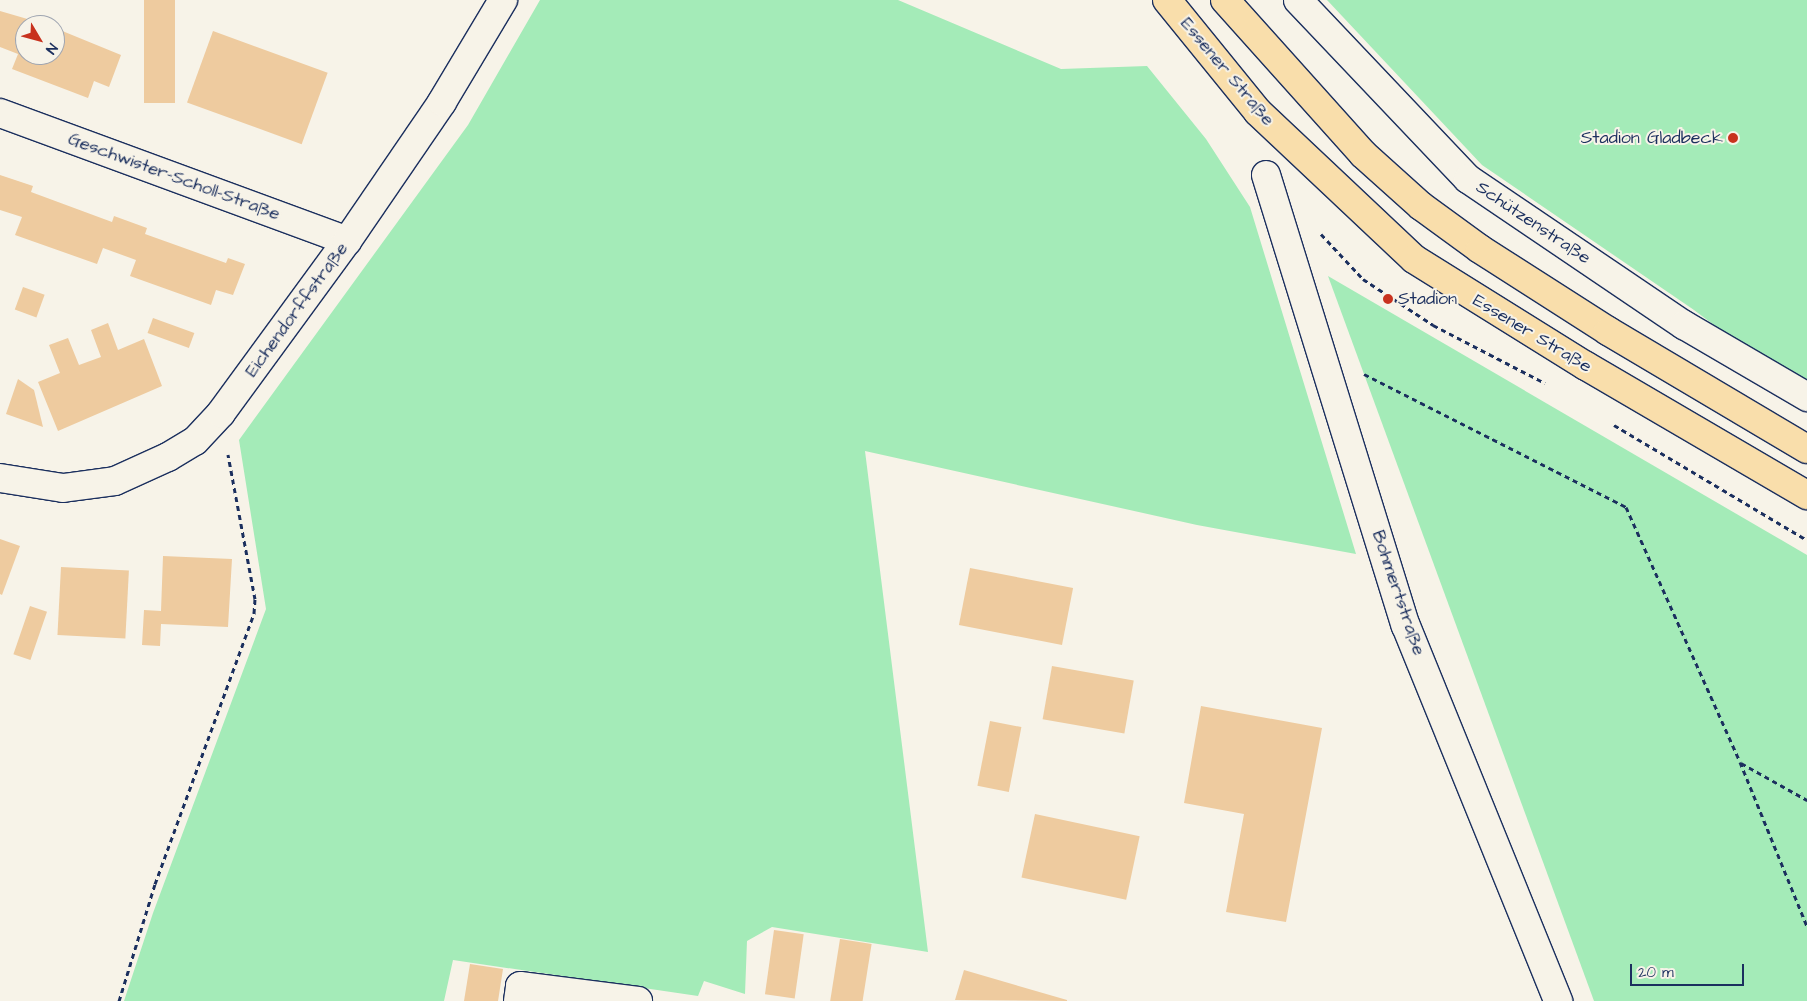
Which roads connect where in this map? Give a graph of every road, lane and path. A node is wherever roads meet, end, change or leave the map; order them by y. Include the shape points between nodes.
1 (503, 0) edge
2 (1167, 0) edge
3 (1226, 0) edge
4 (1298, 0) edge
5 (0, 113) edge
6 (1266, 175) dead end
7 (347, 241) junction
8 (1321, 352) junction
9 (1807, 397) edge
10 (221, 413) junction
11 (1807, 449) edge
12 (0, 478) edge
13 (1807, 495) edge
14 (1740, 762) junction
15 (1807, 800) edge
16 (1807, 926) edge
17 (119, 1001) edge
18 (518, 1001) edge
19 (638, 1001) edge
20 (1558, 1001) edge

1 - 7 street, Eichendorffstraße via 442,102
2 - 13 main road, Essener Straße via 1258,112 1414,260 1570,357
3 - 11 main road via 1363,154 1421,206 1608,331
4 - 9 street, Schützenstraße via 1468,179 1684,325
5 - 7 street, Geschwister-Scholl-Straße
6 - 8 street, Bohmertstraße
7 - 10 street, Eichendorffstraße
8 - 14 path via 1626,507
8 - 20 street, Bohmertstraße via 1406,626
10 - 12 street, Eichendorffstraße via 195,440 168,457 115,481 63,488
10 - 17 path via 255,599 254,613 155,884
14 - 15 path
14 - 16 path
18 - 19 street via 520,986

